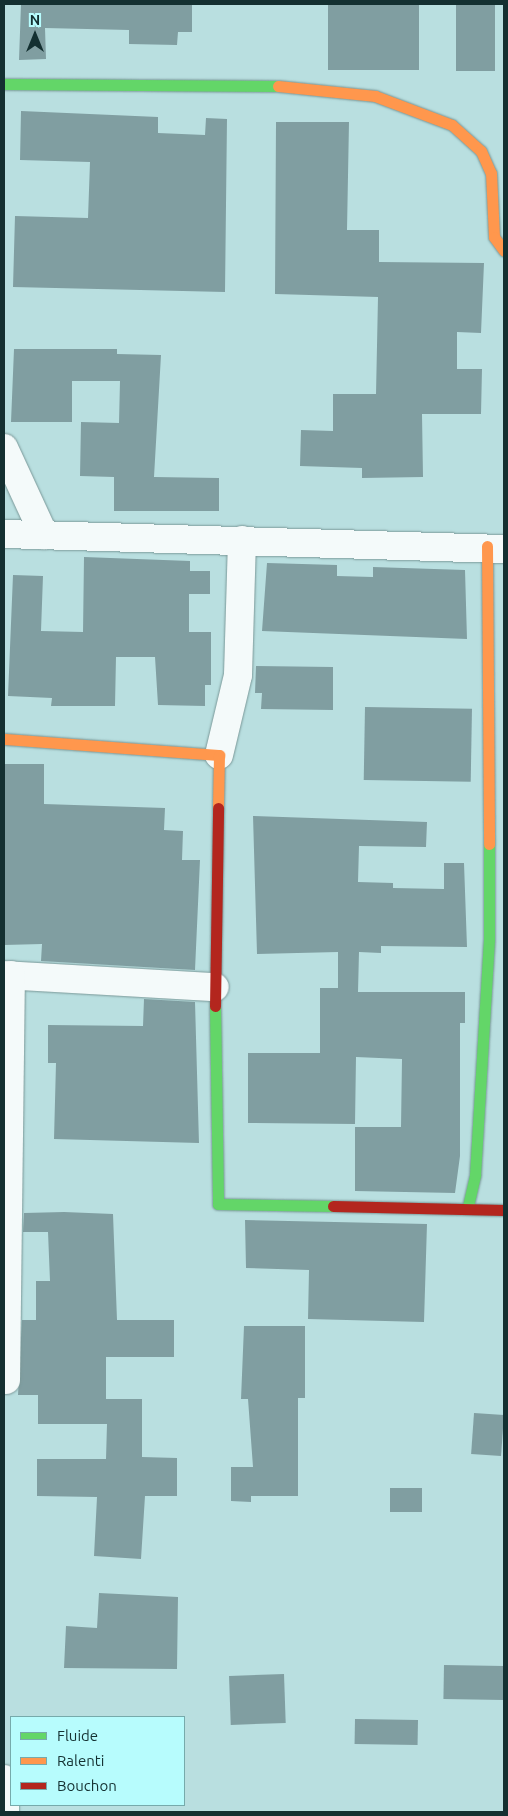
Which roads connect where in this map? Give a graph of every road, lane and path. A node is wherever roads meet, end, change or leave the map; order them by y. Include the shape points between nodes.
1 (4, 84) edge
2 (504, 251) edge
3 (4, 448) edge
4 (4, 534) edge
5 (44, 535) junction
6 (242, 540) junction
7 (496, 548) edge
8 (4, 739) edge
9 (219, 755) junction
10 (496, 939) edge
11 (7, 975) edge
12 (214, 987) junction
13 (468, 1206) junction
14 (504, 1210) edge
15 (6, 1275) edge
16 (6, 1380) dead end
17 (4, 1779) edge
18 (5, 1812) edge

1 - 2 street via 272,85 375,96 452,125 481,150 491,173 494,236
3 - 5 street
4 - 5 street
5 - 6 street
6 - 7 street
6 - 9 street via 238,675
7 - 10 street
8 - 9 street
9 - 12 street
10 - 13 street via 475,1175
11 - 12 street
11 - 15 street
12 - 13 street via 218,1204
13 - 14 street
15 - 16 street
17 - 18 street

